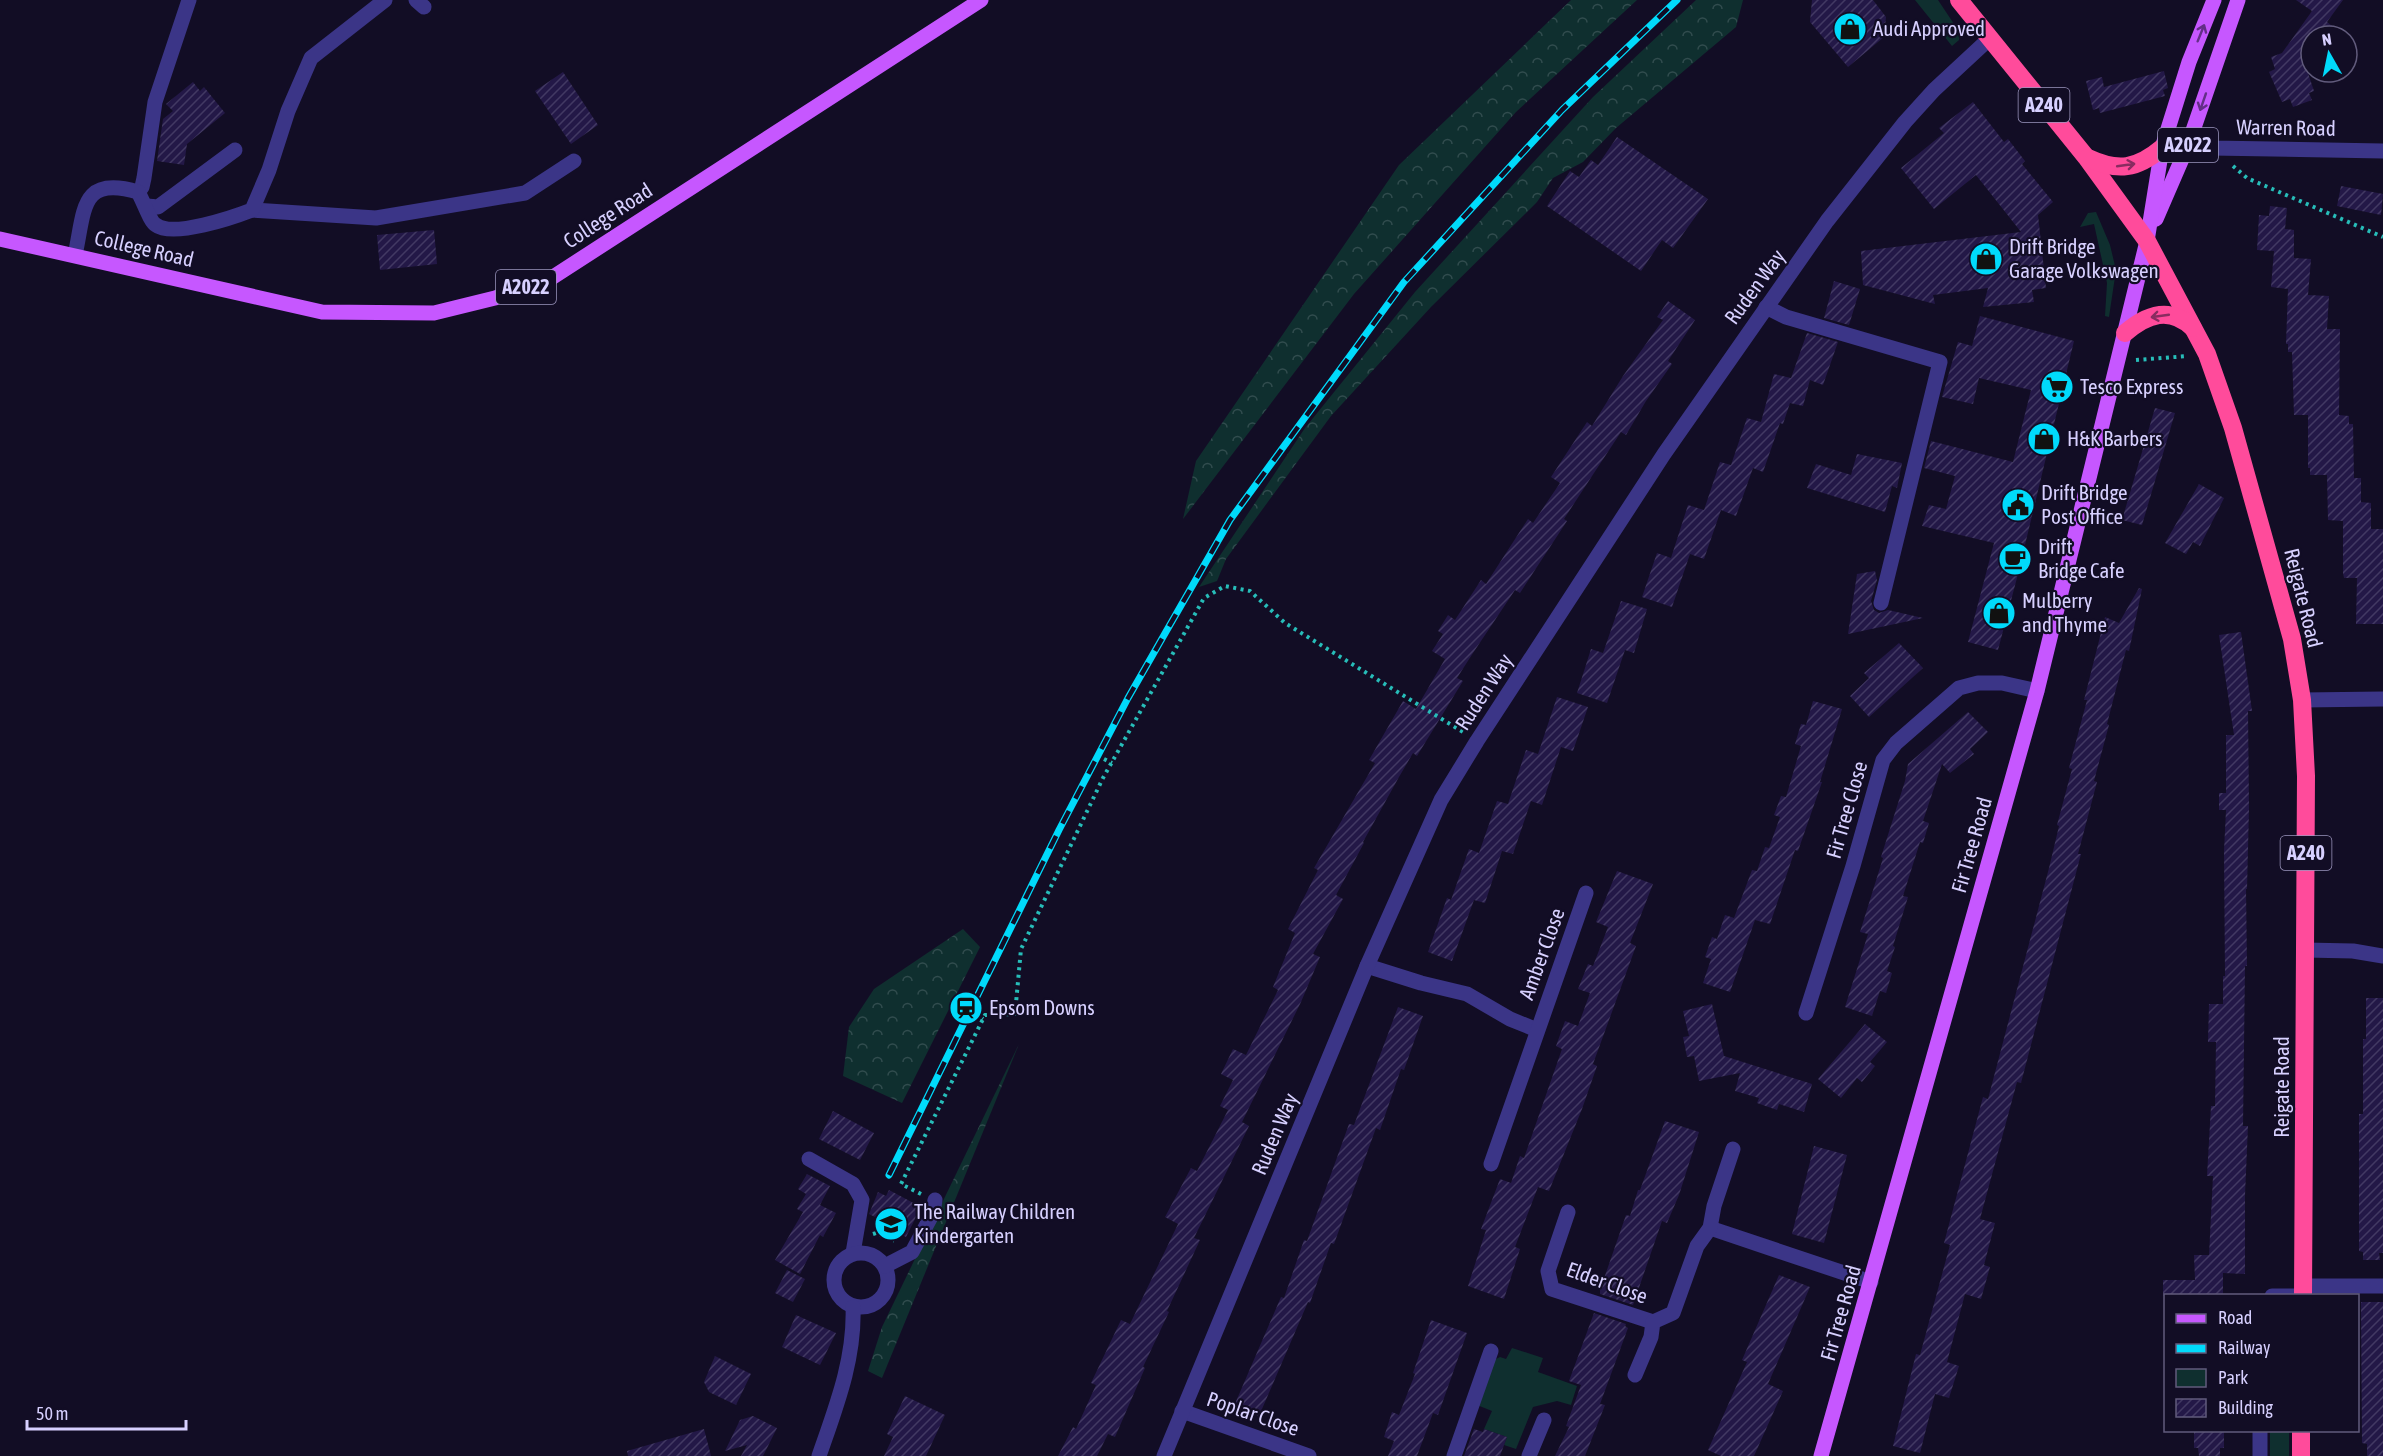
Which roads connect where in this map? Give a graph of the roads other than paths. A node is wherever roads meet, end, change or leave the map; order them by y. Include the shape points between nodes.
1 (189, 0) edge
2 (385, 0) edge
3 (981, 0) edge
4 (1959, 0) edge
5 (2214, 0) edge
6 (2238, 0) edge
7 (1989, 39) junction
8 (2188, 145) junction
9 (2162, 148) junction
10 (236, 150) dead end
11 (2383, 151) edge
12 (2086, 157) junction
13 (574, 161) dead end
14 (138, 192) junction
15 (147, 206) junction
16 (252, 210) junction
17 (0, 238) edge
18 (2147, 241) junction
19 (75, 255) junction
20 (1766, 307) junction
21 (2195, 329) junction
22 (2125, 333) junction
23 (1881, 603) dead end
24 (2037, 691) junction
25 (2383, 699) edge
26 (2302, 700) junction
27 (1586, 893) dead end
28 (2305, 950) junction
29 (2383, 956) edge
30 (1367, 966) junction
31 (1806, 1013) dead end
32 (1537, 1030) junction
33 (1733, 1149) dead end
34 (808, 1159) dead end
35 (1491, 1164) dead end
36 (934, 1200) road end
37 (1568, 1212) dead end
38 (1710, 1228) junction
39 (855, 1248) junction
40 (885, 1266) junction
41 (1872, 1282) junction
42 (2383, 1286) edge
43 (2301, 1292) edge
44 (854, 1306) junction
45 (1653, 1322) junction
46 (1491, 1351) dead end
47 (1635, 1375) dead end
48 (1182, 1411) junction
49 (1544, 1420) dead end
50 (2260, 1432) edge
51 (2301, 1432) edge
52 (819, 1456) edge
53 (1164, 1456) edge
54 (1309, 1456) edge
55 (1454, 1456) edge
56 (1529, 1456) edge
57 (1821, 1456) edge
58 (2260, 1456) edge
59 (2301, 1456) edge

1 - 14 street via 155,102 144,178
2 - 16 street via 311,58
3 - 19 main road, College Road / A2022 via 553,277 495,298 434,313 322,312
4 - 7 highway, Reigate Road / A240
9 -> 5 main road, Fir Tree Road / A2022 via 2189,62
6 -> 8 main road, Fir Tree Road / A2022
7 - 12 highway, Reigate Road / A240
7 - 20 street, Ruden Way via 1905,122
8 - 11 street, Warren Road
8 - 18 main road, Fir Tree Road / A2022
12 -> 9 highway via 2120,168 2149,159
9 - 18 main road, Fir Tree Road / A2022
10 - 15 street via 158,207
12 - 18 highway, Reigate Road / A240
13 - 16 street via 525,193 376,218
14 - 15 street
14 - 19 street via 112,186 99,188 90,196
15 - 16 street via 150,219 164,229 230,219
17 - 19 main road, College Road / A2022
18 - 21 highway, Reigate Road / A240
18 - 22 main road, Fir Tree Road
20 - 23 street via 1786,317 1940,362
20 - 30 street, Ruden Way via 1664,454 1477,741 1442,800
21 -> 22 highway via 2185,320 2168,315 2144,320
21 - 26 highway, Reigate Road / A240 via 2233,428 2292,639
22 - 24 main road, Fir Tree Road
24 - 31 street, Fir Tree Close via 2002,683 1959,688 1896,743 1883,760
24 - 41 main road, Fir Tree Road
25 - 26 street
26 - 28 highway, Reigate Road / A240 via 2306,776
27 - 32 street, Amber Close
28 - 29 street
28 - 43 highway, Reigate Road / A240
30 - 32 street, Amber Close via 1467,994
30 - 48 street, Ruden Way
32 - 35 street, Amber Close
33 - 38 street, Elder Close
34 - 39 street via 853,1184 862,1200
36 - 40 street via 933,1213 912,1252
37 - 45 street, Elder Close via 1548,1271 1552,1289
38 - 41 street
38 - 45 street, Elder Close via 1697,1246 1673,1312
39 - 40 street via 878,1258
39 - 44 street via 838,1263 833,1283 841,1299
40 - 44 street via 887,1286 881,1299 871,1305
41 - 57 main road, Fir Tree Road
42 - 43 street
44 - 52 street via 846,1374
45 - 47 street, Elder Close
46 - 55 street
48 - 53 street, Ruden Way
48 - 54 street, Poplar Close
49 - 56 street
50 - 58 street
51 - 59 highway

